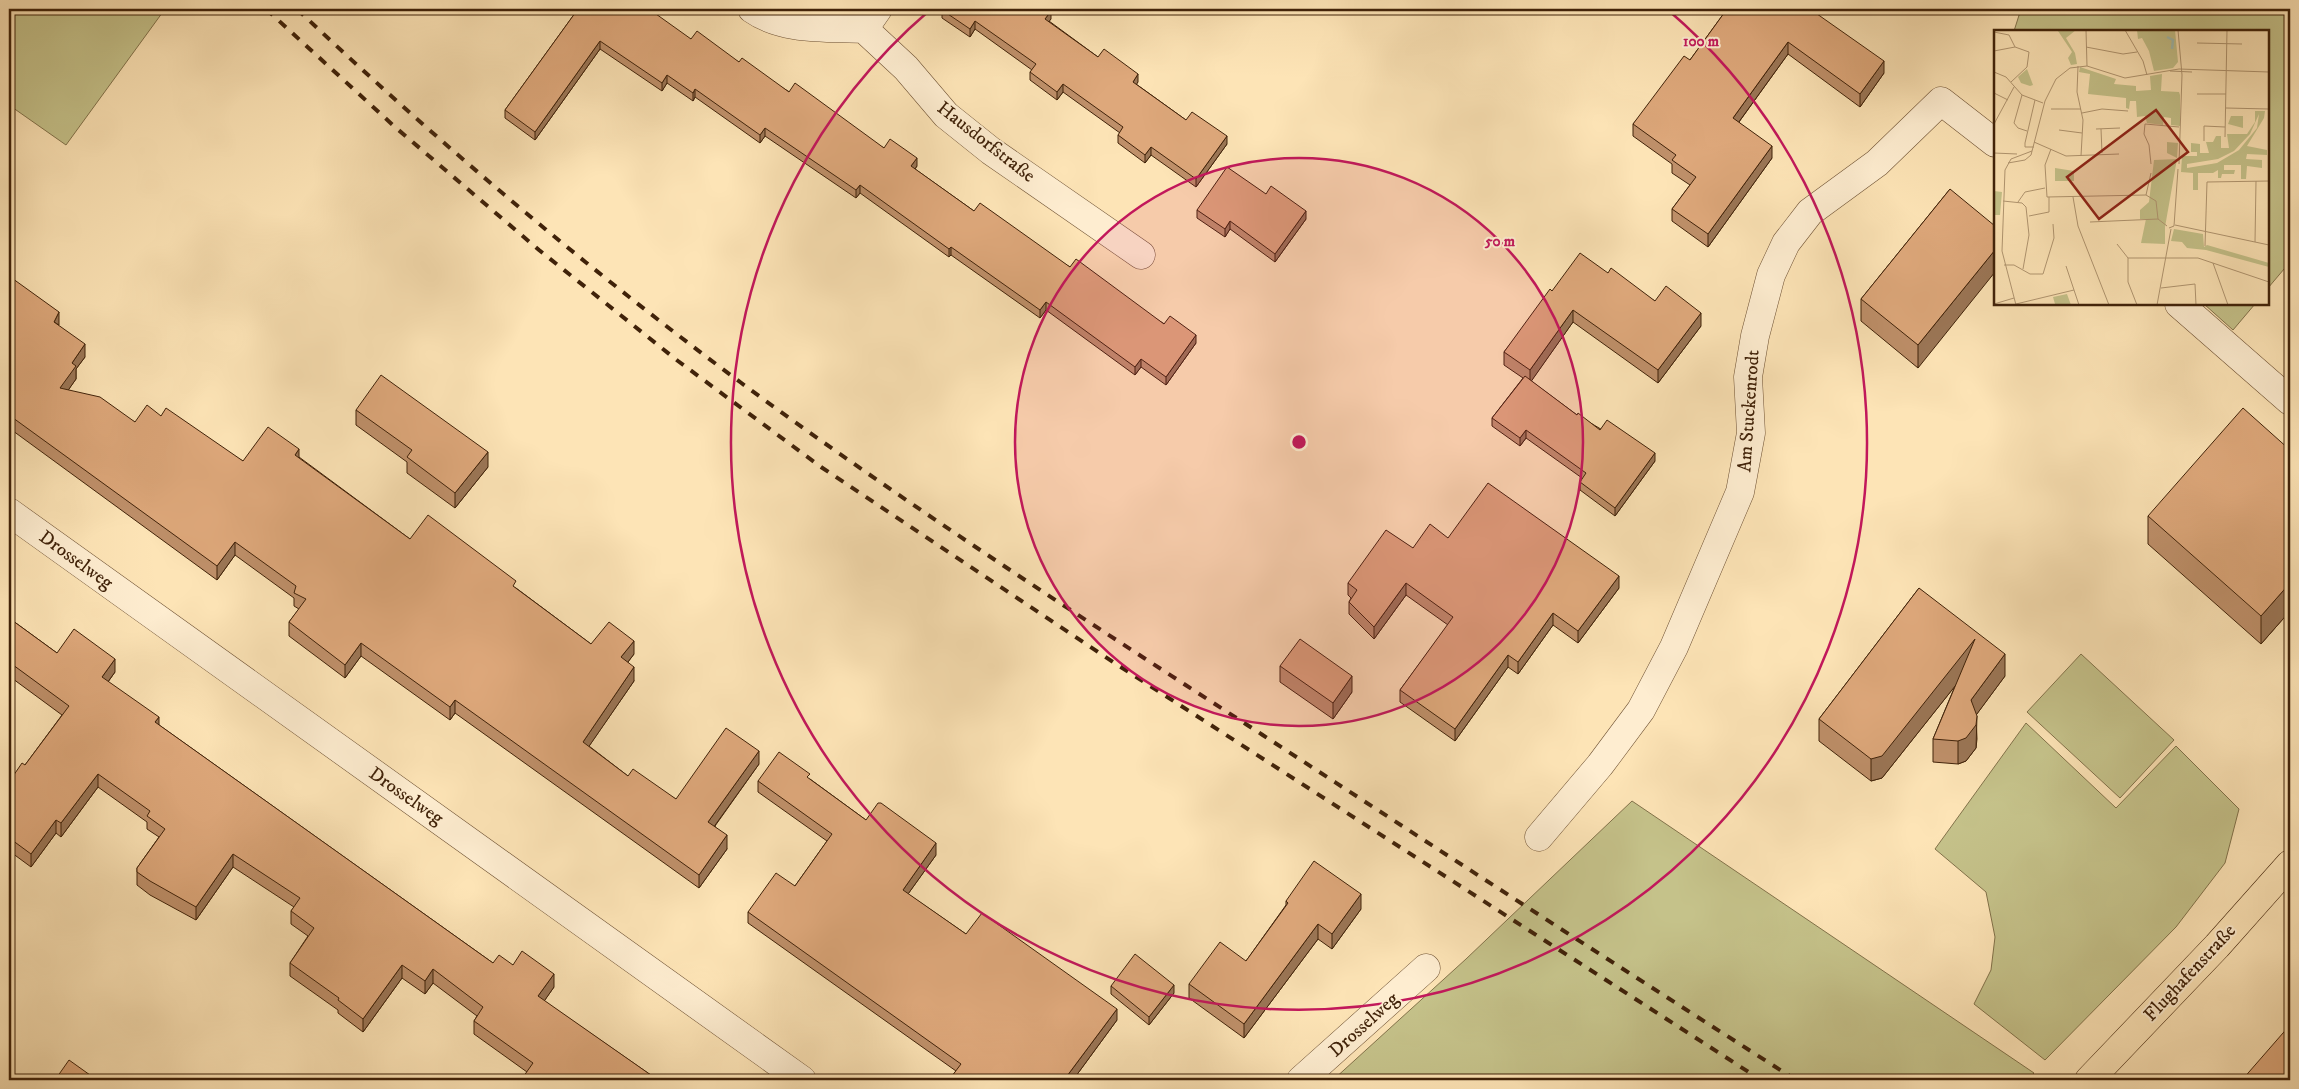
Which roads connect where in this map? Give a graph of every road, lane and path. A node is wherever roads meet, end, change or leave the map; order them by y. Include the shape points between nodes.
1 (752, 9) edge
2 (871, 19) edge
3 (1994, 143) edge
4 (1141, 254) dead end
5 (2180, 305) edge
6 (2290, 401) edge
7 (9, 512) edge
8 (1540, 837) dead end
9 (2290, 864) edge
10 (1426, 968) dead end
11 (802, 1080) edge
12 (1302, 1080) edge
13 (2089, 1080) edge

1 - 2 street, Hausdorfstraße via 789,25
2 - 4 street, Hausdorfstraße via 946,116 991,151
3 - 8 street, Am Stuckenrodt via 1941,102 1876,163 1810,212 1786,243 1771,275 1755,336 1748,377 1751,433 1740,492 1674,646 1641,710
5 - 6 street
7 - 11 street, Drosselweg
9 - 13 main road, Flughafenstraße
10 - 12 street, Drosselweg

